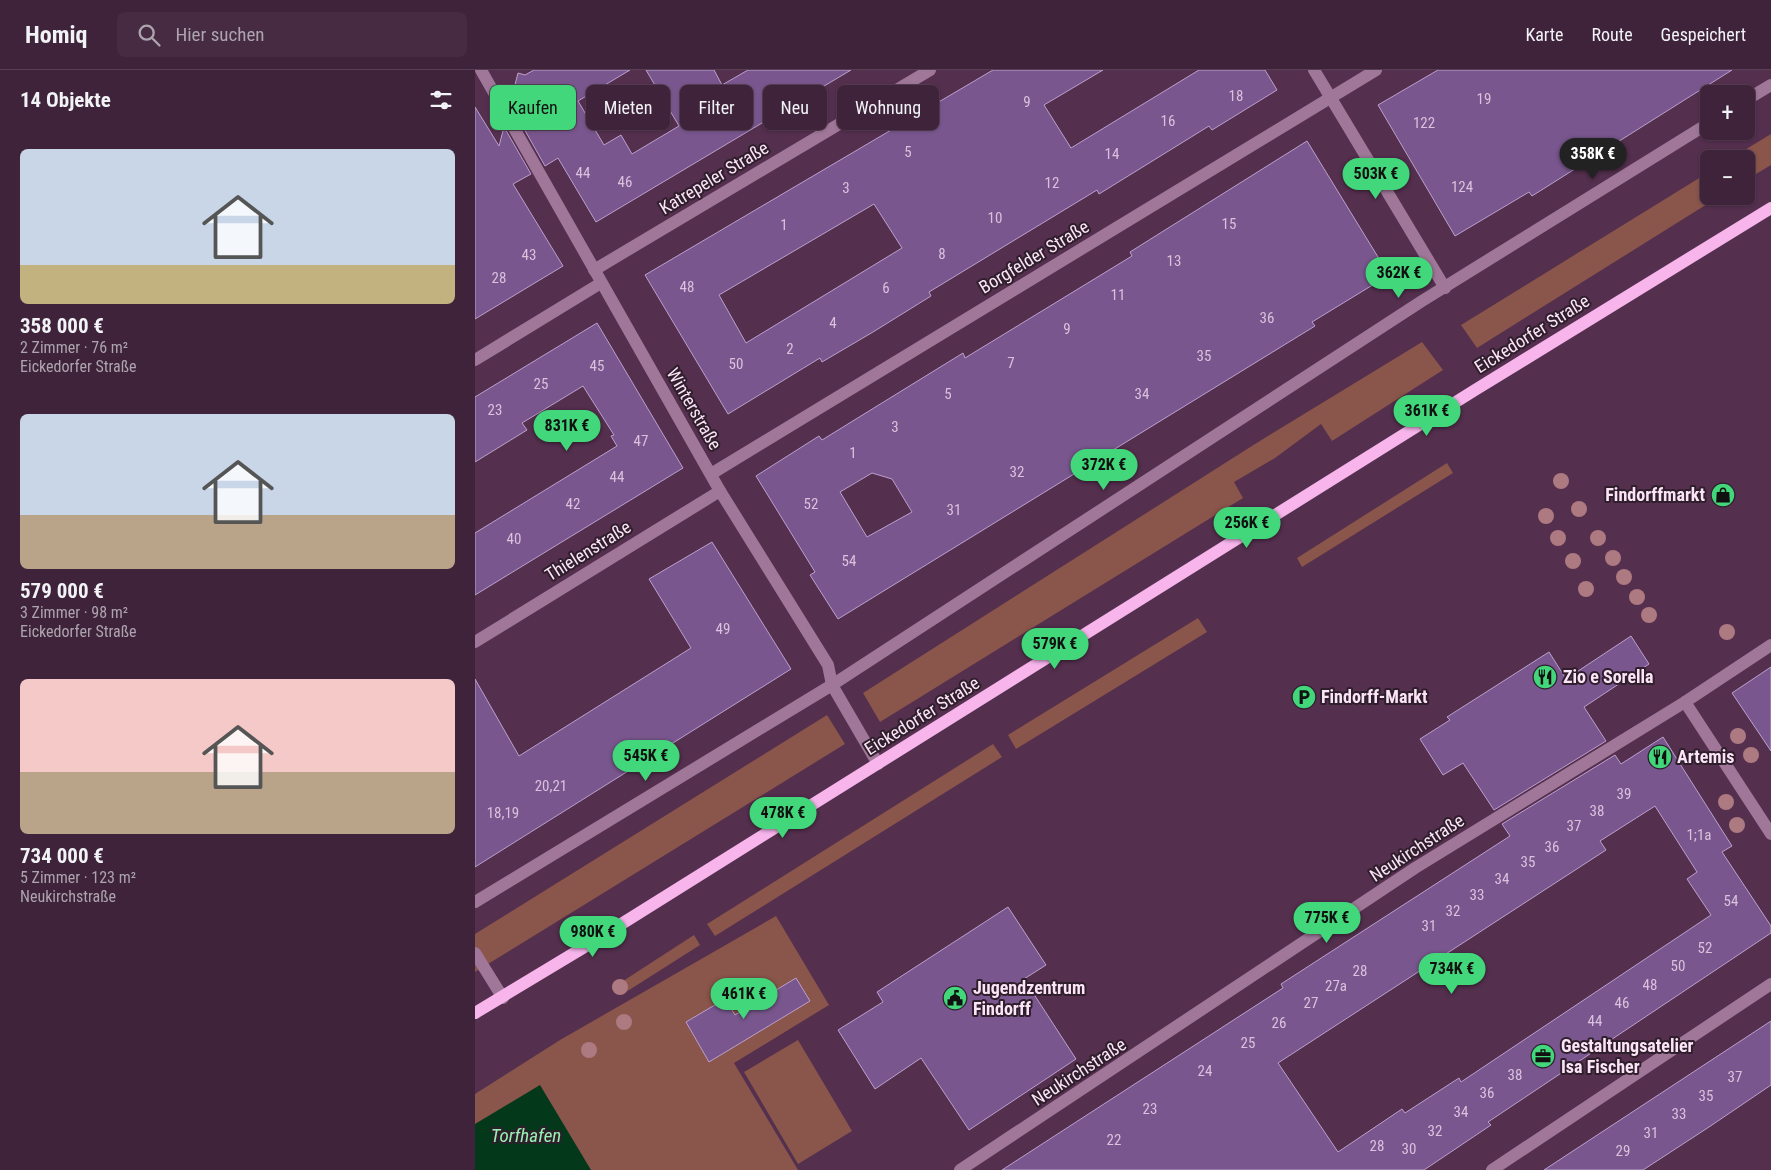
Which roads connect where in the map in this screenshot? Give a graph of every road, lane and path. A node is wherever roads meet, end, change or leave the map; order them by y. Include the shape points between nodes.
1 (481, 70) edge
2 (930, 70) edge
3 (1314, 70) edge
4 (1376, 70) edge
5 (1771, 85) edge
6 (1755, 95) edge
7 (1331, 97) junction
8 (1700, 130) edge
9 (1771, 208) edge
10 (594, 270) junction
11 (601, 283) junction
12 (1445, 288) junction
13 (475, 360) edge
14 (711, 474) junction
15 (720, 491) junction
16 (475, 642) edge
17 (1771, 645) edge
18 (832, 685) junction
19 (1685, 702) junction
20 (878, 764) junction
21 (1771, 834) edge
22 (475, 902) edge
23 (475, 953) edge
24 (1771, 984) edge
25 (501, 999) junction
26 (475, 1013) edge
27 (475, 1018) edge
28 (960, 1170) edge
29 (1492, 1170) edge

1 - 10 street, Winterstraße
2 - 10 street, Katrepeler Straße
3 - 7 street
4 - 7 street, Borgfelder Straße
5 - 6 street
7 - 12 street
7 - 14 street, Borgfelder Straße
8 - 12 street
9 - 20 main road, Eickedorfer Straße
10 - 11 street, Winterstraße
11 - 13 street
11 - 14 street, Winterstraße
12 - 18 street
14 - 15 street, Winterstraße
15 - 16 street, Thielenstraße
15 - 18 street, Winterstraße via 828,665
17 - 19 street, Neukirchstraße
18 - 20 street, Winterstraße
18 - 22 street
19 - 21 street
19 - 28 street, Neukirchstraße via 1415,868
20 - 25 main road, Eickedorfer Straße
23 - 25 street
24 - 29 street
25 - 26 main road, Eickedorfer Straße
25 - 27 main road, Eickedorfer Straße

